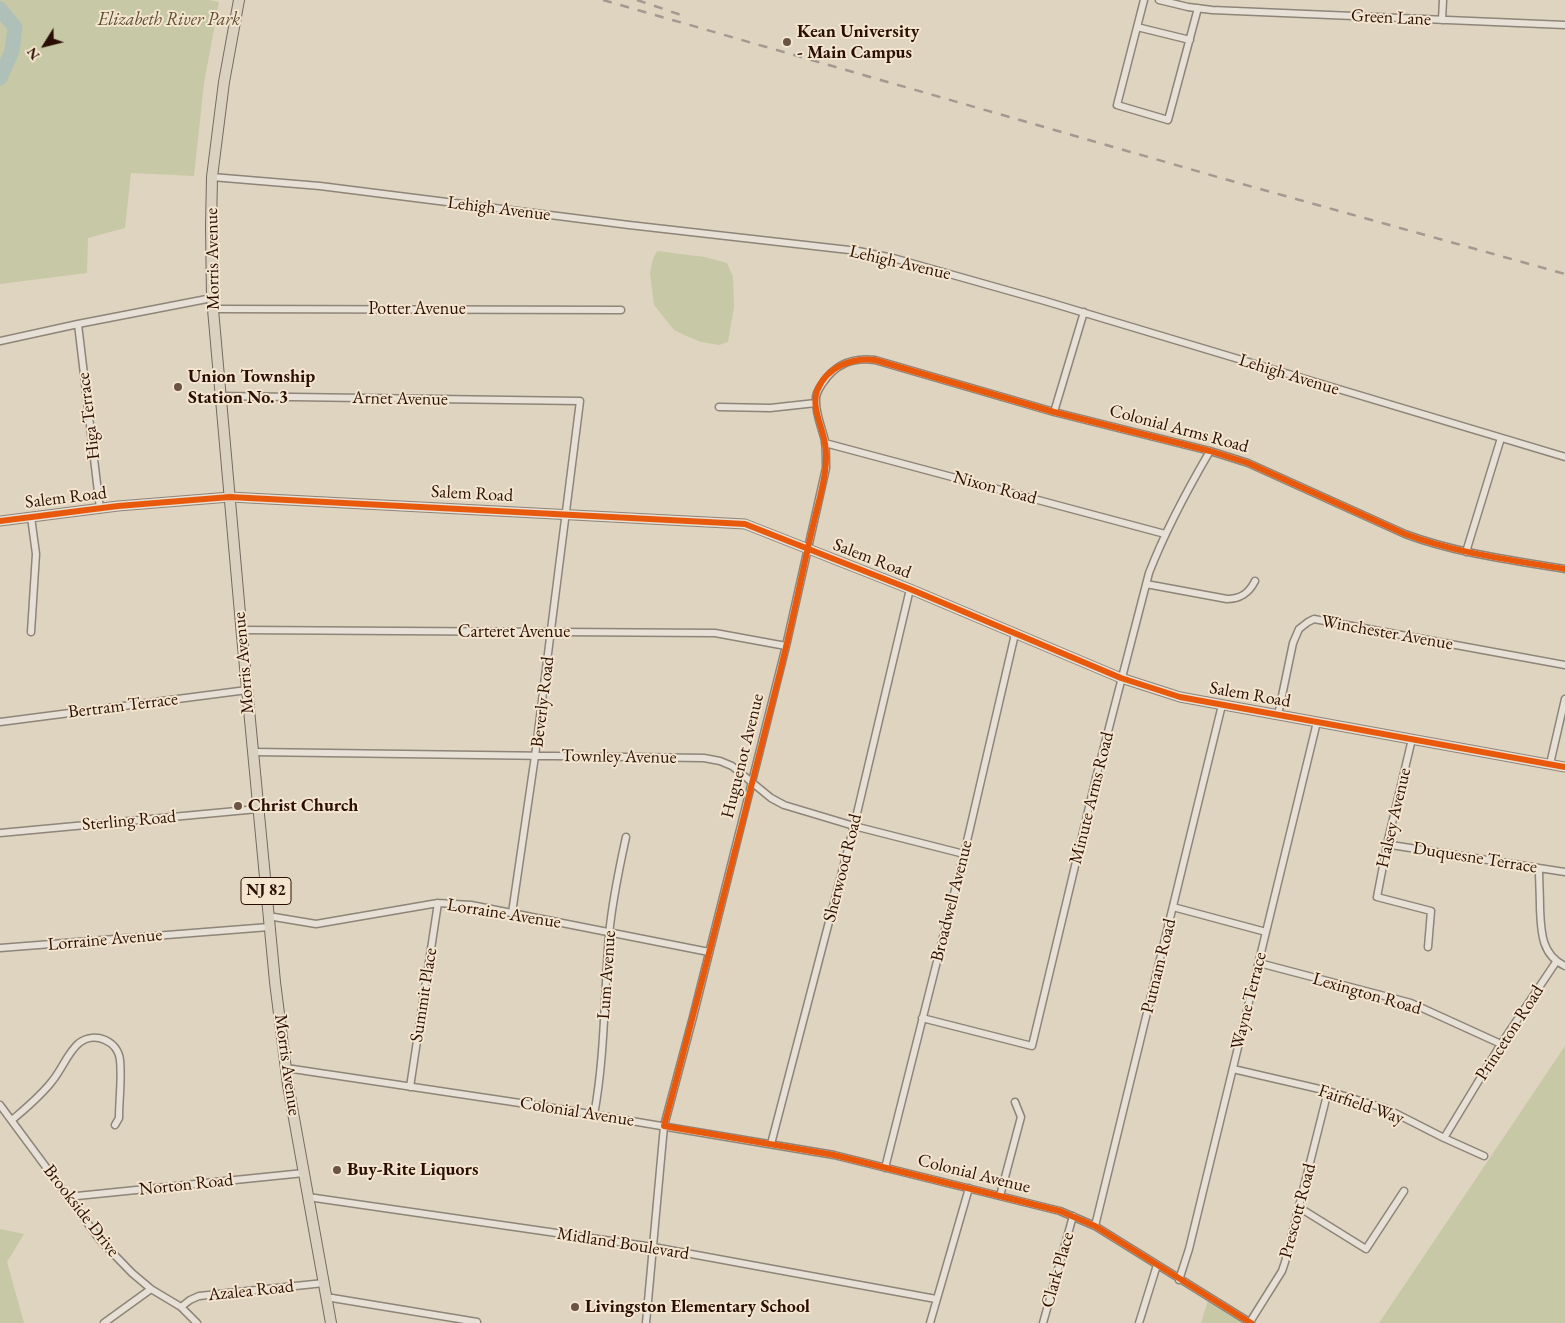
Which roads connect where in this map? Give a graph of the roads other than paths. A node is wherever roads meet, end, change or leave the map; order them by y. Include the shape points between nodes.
1 (239, 0) edge
2 (1144, 0) edge
3 (1159, 0) edge
4 (1443, 0) edge
5 (1181, 3) edge
6 (1198, 8) junction
7 (1442, 20) junction
8 (1565, 25) edge
9 (1137, 27) junction
10 (1190, 40) junction
11 (212, 177) junction
12 (213, 304) junction
13 (621, 310) dead end
14 (1084, 312) junction
15 (78, 324) junction
16 (0, 341) edge
17 (818, 391) joint
18 (220, 396) junction
19 (580, 401) joint
20 (816, 402) junction
21 (720, 407) dead end
22 (1054, 412) junction
23 (1501, 438) junction
24 (825, 443) junction
25 (1210, 451) junction
26 (1565, 457) edge
27 (230, 497) junction
28 (100, 509) junction
29 (566, 514) junction
30 (31, 517) junction
31 (0, 521) edge
32 (1165, 534) junction
33 (807, 549) junction
34 (1466, 552) junction
35 (1565, 569) edge
36 (1256, 581) dead end
37 (1146, 584) junction
38 (910, 590) junction
39 (241, 630) junction
40 (31, 632) dead end
41 (552, 632) junction
42 (1015, 634) junction
43 (786, 646) junction
44 (1565, 665) edge
45 (1121, 678) junction
46 (247, 690) junction
47 (1565, 699) edge
48 (1222, 705) junction
49 (1278, 715) junction
50 (0, 722) edge
51 (1317, 722) junction
52 (1412, 739) junction
53 (252, 752) junction
54 (536, 756) junction
55 (1550, 764) junction
56 (1565, 767) edge
57 (752, 783) junction
58 (258, 810) junction
59 (854, 826) junction
60 (0, 832) edge
61 (626, 836) dead end
62 (1388, 840) junction
63 (964, 854) junction
64 (1539, 868) junction
65 (1565, 872) edge
66 (438, 903) junction
67 (1173, 907) junction
68 (512, 914) junction
69 (268, 916) junction
70 (270, 927) junction
71 (1266, 932) junction
72 (609, 933) junction
73 (1428, 947) dead end
74 (0, 948) edge
75 (709, 952) junction
76 (1556, 962) junction
77 (1258, 963) junction
78 (1565, 966) edge
79 (922, 1018) junction
80 (1501, 1044) junction
81 (286, 1068) junction
82 (1233, 1069) junction
83 (410, 1087) junction
84 (1328, 1091) junction
85 (1015, 1102) dead end
86 (0, 1105) edge
87 (594, 1115) junction
88 (12, 1120) junction
89 (115, 1125) dead end
90 (664, 1126) junction
91 (1444, 1138) junction
92 (771, 1144) junction
93 (1484, 1156) dead end
94 (885, 1168) junction
95 (304, 1173) junction
96 (969, 1188) junction
97 (1404, 1191) dead end
98 (1000, 1196) junction
99 (67, 1197) junction
100 (308, 1197) junction
101 (1300, 1208) junction
102 (1073, 1216) junction
103 (1095, 1226) junction
104 (653, 1247) junction
105 (1157, 1265) junction
106 (1180, 1280) junction
107 (324, 1283) junction
108 (151, 1289) junction
109 (326, 1297) junction
110 (936, 1299) junction
111 (181, 1308) junction
112 (477, 1322) dead end
113 (104, 1323) edge
114 (197, 1323) edge
115 (331, 1323) edge
116 (646, 1323) edge
117 (930, 1323) edge
118 (1043, 1323) edge
119 (1140, 1323) edge
120 (1250, 1323) edge

1 - 11 main road, Morris Avenue / NJ 82
2 - 9 street
3 - 5 street, Green Lane
4 - 7 street
5 - 6 street, Green Lane
6 - 7 street, Green Lane
6 - 10 street
7 - 8 street, Green Lane
9 - 10 street
9 - 10 street via 1117,105 1168,120
11 - 12 main road, Morris Avenue / NJ 82
11 - 14 street, Lehigh Avenue via 320,186 858,251
12 - 13 street, Potter Avenue
12 - 15 street, Potter Avenue
12 - 18 main road, Morris Avenue / NJ 82
14 - 22 street
14 - 23 street, Lehigh Avenue
15 - 16 street, Potter Avenue
15 - 28 street, Higa Terrace
17 - 20 street, Huguenot Avenue
17 - 22 street, Colonial Arms Road via 836,367 866,359
18 - 19 street, Arnet Avenue
18 - 27 main road, Morris Avenue / NJ 82
19 - 29 street, Beverly Road
20 - 21 street via 770,408
20 - 24 street, Huguenot Avenue
22 - 25 street, Colonial Arms Road
23 - 26 street, Lehigh Avenue
23 - 34 street
24 - 32 street, Nixon Road
24 - 33 street, Huguenot Avenue via 824,480
25 - 32 street, Minute Arms Road
25 - 34 street, Colonial Arms Road via 1248,463 1405,534
27 - 28 street, Salem Road
27 - 29 street, Salem Road
27 - 39 main road, Morris Avenue / NJ 82
28 - 30 street, Salem Road
29 - 33 street, Salem Road via 745,524
29 - 41 street, Beverly Road
30 - 31 street, Salem Road
30 - 40 street via 36,554
32 - 37 street, Minute Arms Road
33 - 38 street, Salem Road
33 - 43 street, Huguenot Avenue
34 - 35 street, Colonial Arms Road
36 - 37 street via 1252,588 1236,599
37 - 45 street, Minute Arms Road
38 - 42 street, Salem Road
38 - 59 street, Sherwood Road
39 - 41 street, Carteret Avenue
39 - 46 main road, Morris Avenue / NJ 82
41 - 43 street, Carteret Avenue via 716,633
41 - 54 street, Beverly Road
42 - 45 street, Salem Road
42 - 63 street, Broadwell Avenue
43 - 57 street, Huguenot Avenue
44 - 49 street, Winchester Avenue via 1314,619 1299,629 1293,643
45 - 48 street, Salem Road via 1180,697
45 - 79 street, Minute Arms Road via 1032,1046
46 - 50 street, Bertram Terrace
46 - 53 main road, Morris Avenue / NJ 82
47 - 55 street
48 - 49 street, Salem Road
48 - 67 street, Putnam Road
49 - 51 street, Salem Road
51 - 52 street, Salem Road
51 - 71 street, Wayne Terrace
52 - 55 street, Salem Road
52 - 62 street, Halsey Avenue
53 - 54 street, Townley Avenue
53 - 58 main road, Morris Avenue / NJ 82
54 - 57 street, Townley Avenue via 704,758 732,766
54 - 68 street, Beverly Road
55 - 56 street, Salem Road
57 - 59 street, Townley Avenue via 784,806
57 - 75 street, Huguenot Avenue
58 - 60 street, Sterling Road
58 - 69 main road, Morris Avenue / NJ 82
59 - 63 street, Townley Avenue
59 - 92 street, Sherwood Road
61 - 72 street, Lum Avenue
62 - 64 street, Duquesne Terrace via 1391,845
62 - 73 street, Halsey Avenue via 1377,897 1431,911
63 - 79 street, Broadwell Avenue
64 - 65 street, Duquesne Terrace
64 - 76 street via 1541,935
66 - 68 street, Lorraine Avenue via 471,905
66 - 69 street, Lorraine Avenue via 316,924
66 - 83 street, Summit Place
67 - 71 street
67 - 103 street, Putnam Road
68 - 72 street, Lorraine Avenue
69 - 70 main road, Morris Avenue / NJ 82
70 - 74 street, Lorraine Avenue
70 - 81 main road, Morris Avenue / NJ 82
71 - 77 street, Wayne Terrace
72 - 75 street, Lorraine Avenue
72 - 87 street, Lum Avenue via 600,1084
75 - 90 street, Huguenot Avenue
76 - 78 street
76 - 80 street, Princeton Road
77 - 80 street, Lexington Road via 1411,1003
77 - 82 street, Wayne Terrace
79 - 94 street, Broadwell Avenue
80 - 91 street, Princeton Road
81 - 83 street, Colonial Avenue
81 - 95 main road, Morris Avenue / NJ 82
82 - 84 street, Fairfield Way
82 - 106 street, Wayne Terrace
83 - 87 street, Colonial Avenue
84 - 91 street, Fairfield Way via 1387,1109
84 - 101 street, Prescott Road
85 - 98 street via 1021,1118
86 - 88 street, Brookside Drive
87 - 90 street, Colonial Avenue
88 - 89 street via 52,1081 79,1043 99,1038 113,1045 120,1061
88 - 99 street, Brookside Drive
90 - 92 street, Colonial Avenue
90 - 104 street, Huguenot Avenue
91 - 93 street, Fairfield Way
92 - 94 street, Colonial Avenue
94 - 96 street, Colonial Avenue
95 - 99 street, Norton Road
95 - 100 main road, Morris Avenue / NJ 82
96 - 98 street, Colonial Avenue
96 - 110 street
97 - 101 street via 1366,1249
98 - 102 street, Colonial Avenue
99 - 108 street, Brookside Drive via 100,1240
100 - 104 street, Midland Boulevard
100 - 107 main road, Morris Avenue / NJ 82
101 - 120 street, Prescott Road via 1285,1262
102 - 103 street, Colonial Avenue
102 - 118 street, Clark Place
103 - 105 street, Colonial Avenue
104 - 110 street, Midland Boulevard
104 - 116 street, Huguenot Avenue
105 - 106 street, Colonial Avenue
105 - 119 street
106 - 120 street, Colonial Avenue
107 - 109 main road, Morris Avenue / NJ 82
107 - 111 street, Azalea Road via 199,1296
108 - 111 street, Brookside Drive
108 - 113 street
109 - 112 street
109 - 115 main road, Morris Avenue / NJ 82
110 - 117 street
111 - 114 street, Brookside Drive

